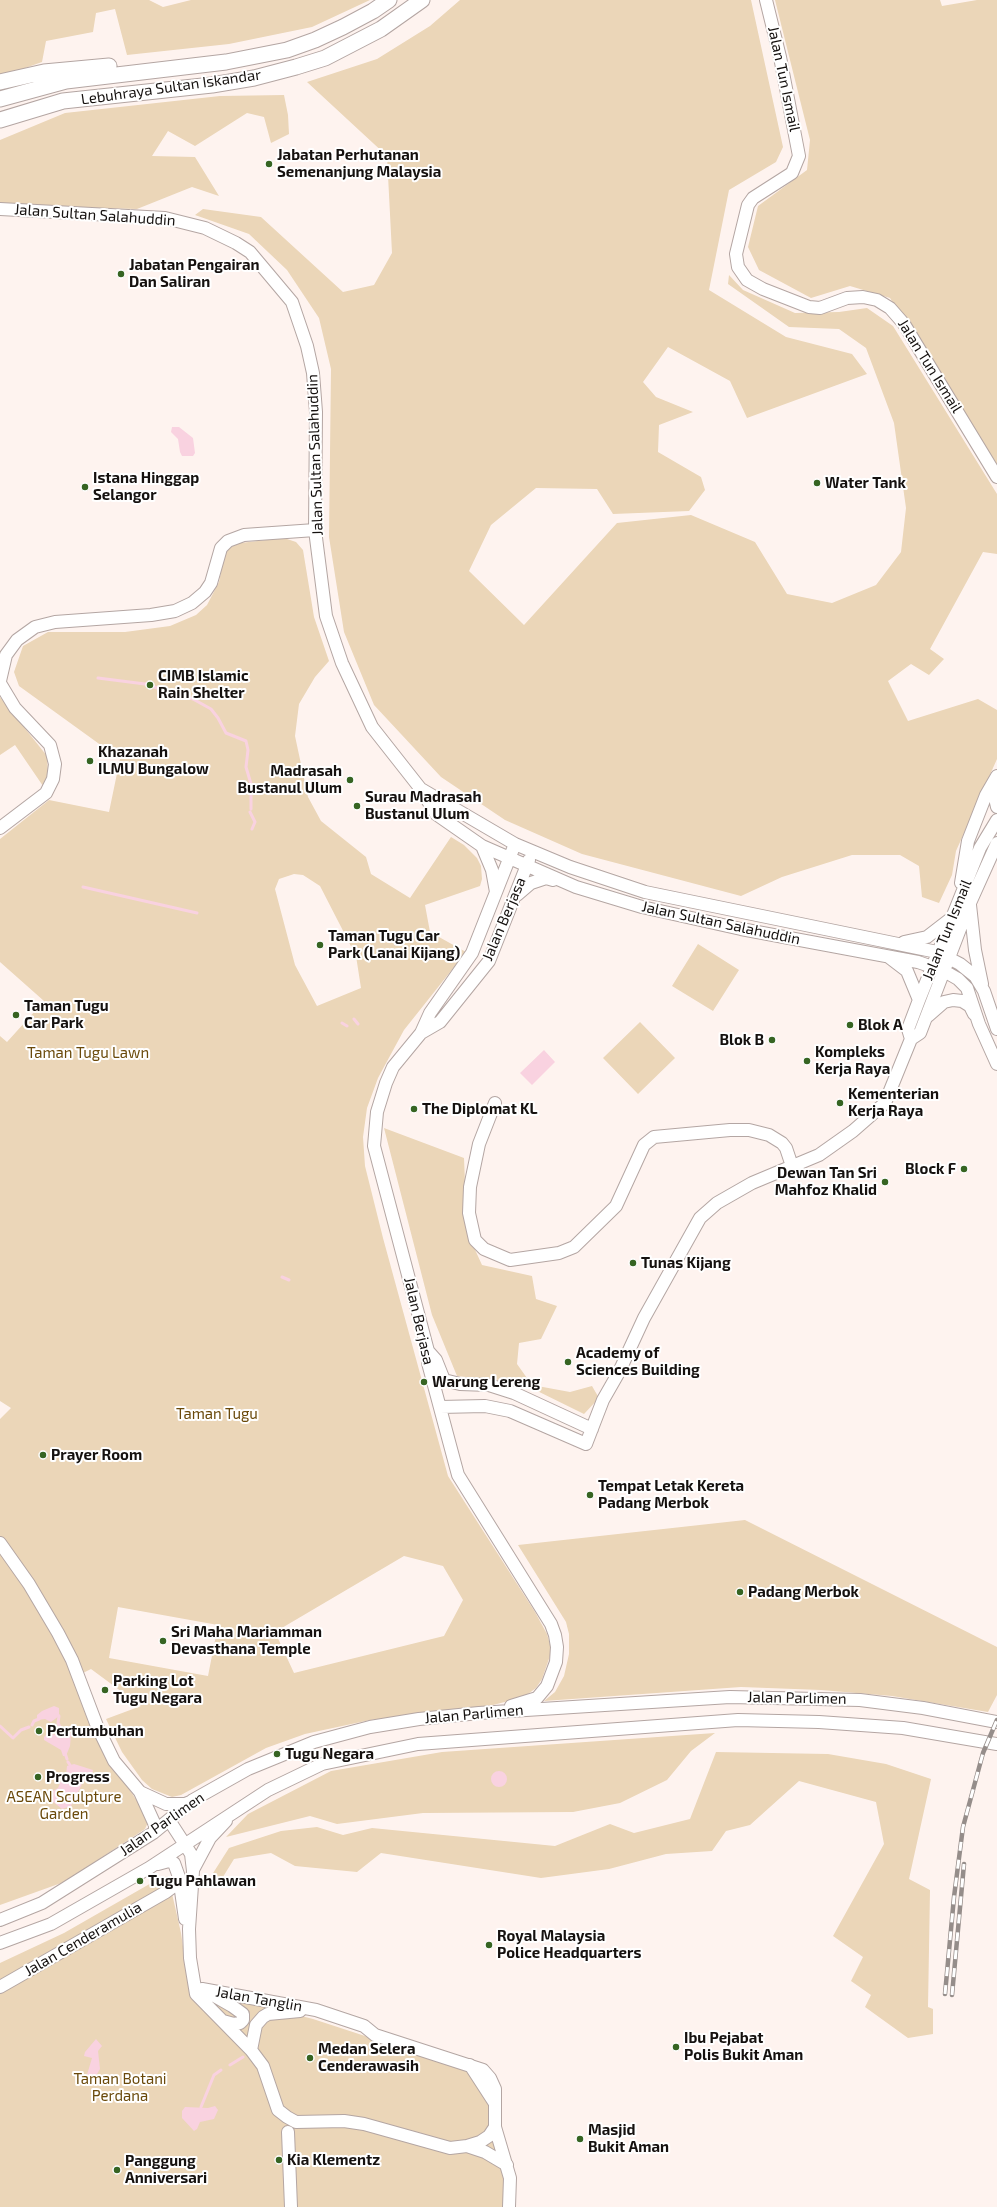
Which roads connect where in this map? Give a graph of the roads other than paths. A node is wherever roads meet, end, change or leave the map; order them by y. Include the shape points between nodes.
1 (389, 0) edge
2 (422, 0) edge
3 (766, 0) edge
4 (252, 58) junction
5 (0, 82) edge
6 (0, 99) edge
7 (0, 120) edge
8 (0, 209) edge
9 (997, 477) edge
10 (316, 530) junction
11 (0, 682) edge
12 (997, 776) edge
13 (997, 786) edge
14 (420, 788) junction
15 (984, 802) junction
16 (997, 807) edge
17 (996, 823) edge
18 (0, 828) edge
19 (997, 843) edge
20 (515, 844) junction
21 (482, 846) junction
22 (532, 852) junction
23 (509, 859) junction
24 (526, 866) junction
25 (562, 882) junction
26 (496, 892) junction
27 (959, 896) junction
28 (515, 897) junction
29 (970, 903) junction
30 (951, 919) junction
31 (895, 942) junction
32 (937, 952) junction
33 (884, 954) junction
34 (949, 958) junction
35 (932, 966) junction
36 (944, 971) junction
37 (984, 991) junction
38 (919, 1000) junction
39 (924, 1021) junction
40 (979, 1024) junction
41 (997, 1029) edge
42 (421, 1033) junction
43 (911, 1039) junction
44 (997, 1064) edge
45 (495, 1103) dead end
46 (792, 1166) junction
47 (428, 1351) junction
48 (460, 1384) junction
49 (439, 1403) junction
50 (592, 1429) junction
51 (564, 1435) junction
52 (0, 1543) edge
53 (479, 1713) junction
54 (997, 1722) edge
55 (997, 1744) edge
56 (140, 1792) junction
57 (193, 1800) junction
58 (238, 1808) junction
59 (169, 1820) junction
60 (155, 1831) junction
61 (185, 1843) junction
62 (149, 1868) junction
63 (193, 1871) junction
64 (179, 1877) junction
65 (166, 1892) junction
66 (183, 1902) junction
67 (0, 1920) edge
68 (189, 1929) junction
69 (0, 1943) edge
70 (0, 1987) edge
71 (198, 1987) junction
72 (316, 2010) junction
73 (223, 2021) junction
74 (251, 2050) junction
75 (495, 2127) junction
76 (288, 2132) dead end
77 (467, 2146) junction
78 (507, 2165) junction
79 (291, 2207) edge
80 (509, 2207) edge

1 - 4 main road, Lebuhraya Sultan Iskandar via 373,11 315,40
2 - 7 main road, Lebuhraya Sultan Iskandar via 381,29 324,58 296,67 212,85 63,101
3 - 9 street, Jalan Tun Ismail via 799,156 792,173 753,198 748,204 736,254 738,267 747,280 809,307 820,308 847,298 863,297 877,300 890,308 904,324
4 - 5 main road via 75,69 44,72
4 - 6 main road, Lebuhraya Sultan Iskandar via 66,81
8 - 10 street, Jalan Sultan Salahuddin via 165,218 205,228 250,252 292,302 309,353 316,412
10 - 11 street via 244,535 228,540 221,548 211,583 192,603 175,611 55,622 36,627 17,640 6,654
10 - 14 street, Jalan Sultan Salahuddin via 326,616 342,663 372,726
11 - 18 street via 16,708 50,746 55,764 54,779 46,793
12 - 15 street
13 - 16 street
14 - 20 street, Jalan Sultan Salahuddin
14 - 21 street, Jalan Sultan Salahuddin via 436,814
15 - 17 street, Jalan Tun Ismail via 985,811
15 - 27 street via 968,841
17 - 27 street, Jalan Tun Ismail via 980,848
19 - 29 street, Jalan Tun Ismail
20 - 22 street, Jalan Sultan Salahuddin
20 - 23 street, Jalan Berjasa
21 - 23 street, Jalan Sultan Salahuddin
21 - 26 street via 492,870
22 - 24 street, Jalan Berjasa
22 - 31 street, Jalan Sultan Salahuddin via 645,892
23 - 24 street, Jalan Sultan Salahuddin
23 - 26 street, Jalan Berjasa
24 - 25 street, Jalan Sultan Salahuddin
24 - 28 street, Jalan Berjasa
25 - 28 street via 546,878 531,883
25 - 33 street, Jalan Sultan Salahuddin via 642,907 741,929
26 - 42 street, Jalan Berjasa via 472,953 430,1013
27 - 30 street, Jalan Tun Ismail
28 - 42 street, Jalan Berjasa via 489,961 440,1022
29 - 34 street, Jalan Tun Ismail
29 - 37 street via 975,950
30 - 31 street via 927,937 917,941
30 - 32 street, Jalan Tun Ismail
31 - 32 street, Jalan Sultan Salahuddin
32 - 34 street, Jalan Sultan Salahuddin
32 - 35 street, Jalan Tun Ismail
33 - 35 street, Jalan Sultan Salahuddin
33 - 38 street via 907,971
34 - 36 street, Jalan Tun Ismail
34 - 37 street, Jalan Sultan Salahuddin via 968,969
35 - 36 street, Jalan Sultan Salahuddin
35 - 38 street, Jalan Tun Ismail
36 - 39 street, Jalan Tun Ismail
36 - 40 street, Jalan Sultan Salahuddin via 968,988
37 - 41 street, Jalan Sultan Salahuddin
38 - 43 street, Jalan Tun Ismail via 908,1029
39 - 40 street via 937,1007 953,1000 962,1001 970,1006
39 - 43 street, Jalan Tun Ismail via 920,1033
40 - 44 street, Jalan Sultan Salahuddin
42 - 47 street, Jalan Berjasa via 401,1056 386,1083 377,1112 374,1146
43 - 46 street, Jalan Tun Ismail via 885,1103 853,1131 819,1155
45 - 46 street via 479,1144 470,1187 469,1214 475,1240 484,1249 510,1260 559,1253 574,1247 616,1206 644,1145 654,1137 749,1130 769,1135 782,1143
46 - 50 street, Jalan Tun Ismail via 752,1183 717,1203 700,1218 644,1318 620,1372 603,1400
47 - 48 street via 436,1360 444,1380
47 - 49 street, Jalan Berjasa via 428,1363
48 - 49 street via 451,1386 443,1392
48 - 50 street via 489,1385 514,1393
49 - 51 street, Jalan Tun Ismail via 485,1406 510,1411
49 - 53 street, Jalan Berjasa via 458,1475 551,1624 557,1647 553,1676 537,1698
50 - 51 street
50 - 51 street, Jalan Tun Ismail via 586,1444
52 - 56 street via 29,1584 58,1633 72,1660 97,1726 114,1761
53 - 54 street, Jalan Parlimen via 730,1697 817,1698 860,1700 923,1708
53 - 57 street, Jalan Parlimen via 419,1718 314,1742 248,1769
55 - 58 street, Jalan Parlimen via 903,1728 738,1720 418,1744 322,1764 268,1790
56 - 57 street via 166,1804 185,1804
56 - 60 street via 155,1825
57 - 59 street, Jalan Parlimen
58 - 61 street, Jalan Parlimen
58 - 63 street via 210,1838
59 - 60 street, Jalan Parlimen
59 - 61 street
60 - 67 street, Jalan Parlimen via 42,1903
61 - 62 street, Jalan Parlimen
61 - 63 street via 191,1854
62 - 64 street via 174,1863
62 - 69 street, Jalan Parlimen via 51,1924
63 - 68 street
64 - 65 street, Jalan Cenderamulia via 174,1886
64 - 66 street
65 - 66 street
65 - 70 street, Jalan Cenderamulia
66 - 68 street via 185,1923
68 - 71 street via 190,1958
71 - 72 street, Jalan Tanglin
71 - 73 street via 196,1994
71 - 73 street via 243,2014 240,2023
72 - 74 street, Jalan Tanglin via 268,2014 263,2017 256,2025
72 - 75 street, Jalan Tanglin via 364,2026 375,2035 483,2070 495,2089
73 - 74 street
74 - 77 street via 266,2072 278,2110 296,2122 344,2121 364,2124 450,2148
75 - 77 street via 484,2140
75 - 78 street, Jalan Tanglin
76 - 79 street
77 - 78 street via 485,2152
78 - 80 street, Jalan Tanglin via 511,2189

